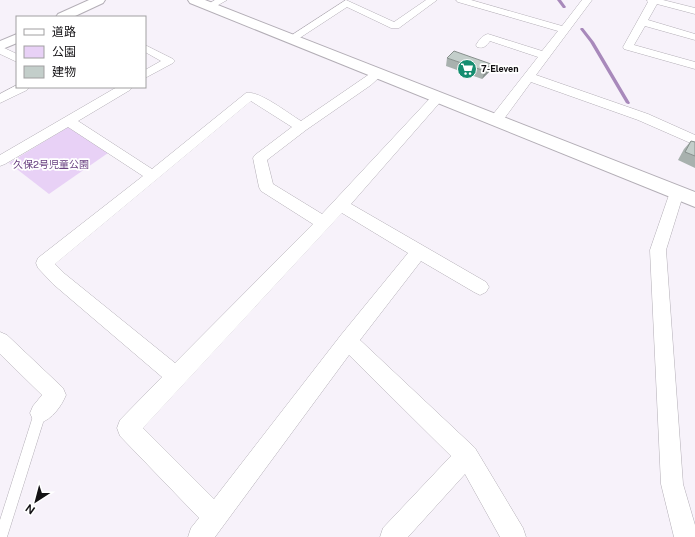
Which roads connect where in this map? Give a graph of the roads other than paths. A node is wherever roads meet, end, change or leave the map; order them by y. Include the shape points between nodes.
1 (100, 0) edge
2 (194, 0) edge
3 (432, 0) edge
4 (461, 0) edge
5 (504, 0) edge
6 (587, 0) edge
7 (653, 0) edge
8 (216, 3) edge
9 (494, 10) junction
10 (695, 11) edge
11 (65, 16) edge
12 (642, 22) junction
13 (565, 30) junction
14 (695, 37) edge
15 (16, 39) edge
16 (292, 39) junction
17 (481, 45) dead end
18 (0, 48) edge
19 (146, 49) edge
20 (545, 56) junction
21 (16, 58) edge
22 (695, 66) edge
23 (378, 73) junction
24 (146, 74) edge
25 (529, 77) junction
26 (21, 88) edge
27 (124, 88) edge
28 (438, 97) junction
29 (0, 99) edge
30 (496, 120) junction
31 (69, 121) junction
32 (301, 128) junction
33 (695, 140) edge
34 (0, 160) edge
35 (153, 176) junction
36 (677, 192) junction
37 (695, 200) edge
38 (342, 205) junction
39 (324, 222) junction
40 (419, 251) junction
41 (480, 287) dead end
42 (0, 341) edge
43 (348, 341) junction
44 (176, 376) junction
45 (40, 413) joint
46 (467, 456) junction
47 (215, 517) junction
48 (1, 537) edge
49 (200, 537) edge
50 (392, 537) edge
51 (514, 537) edge
52 (686, 537) edge

1 - 11 street
2 - 8 street
3 - 16 street via 395,26 346,3
4 - 9 street
5 - 9 street
6 - 13 street
7 - 10 street
7 - 12 street
8 - 16 street
9 - 13 street
12 - 14 street
12 - 22 street via 628,47
13 - 20 street
15 - 18 street
16 - 23 street
17 - 20 street via 488,38
18 - 21 street
19 - 24 street via 169,61
20 - 25 street
23 - 28 street
23 - 32 street
25 - 30 street
25 - 33 street via 643,117
26 - 29 street
27 - 31 street
28 - 30 street
28 - 38 street
30 - 36 street
31 - 34 street
31 - 35 street
32 - 35 street via 250,96
32 - 39 street via 260,158 266,186
35 - 44 street via 44,263 59,279
36 - 37 street
36 - 52 street via 658,250 672,484
38 - 39 street
38 - 40 street
39 - 44 street
40 - 41 street
40 - 43 street
42 - 45 street via 56,395
43 - 46 street
43 - 47 street
44 - 47 street via 128,428
45 - 48 lane
46 - 50 street
46 - 51 street
47 - 49 street

